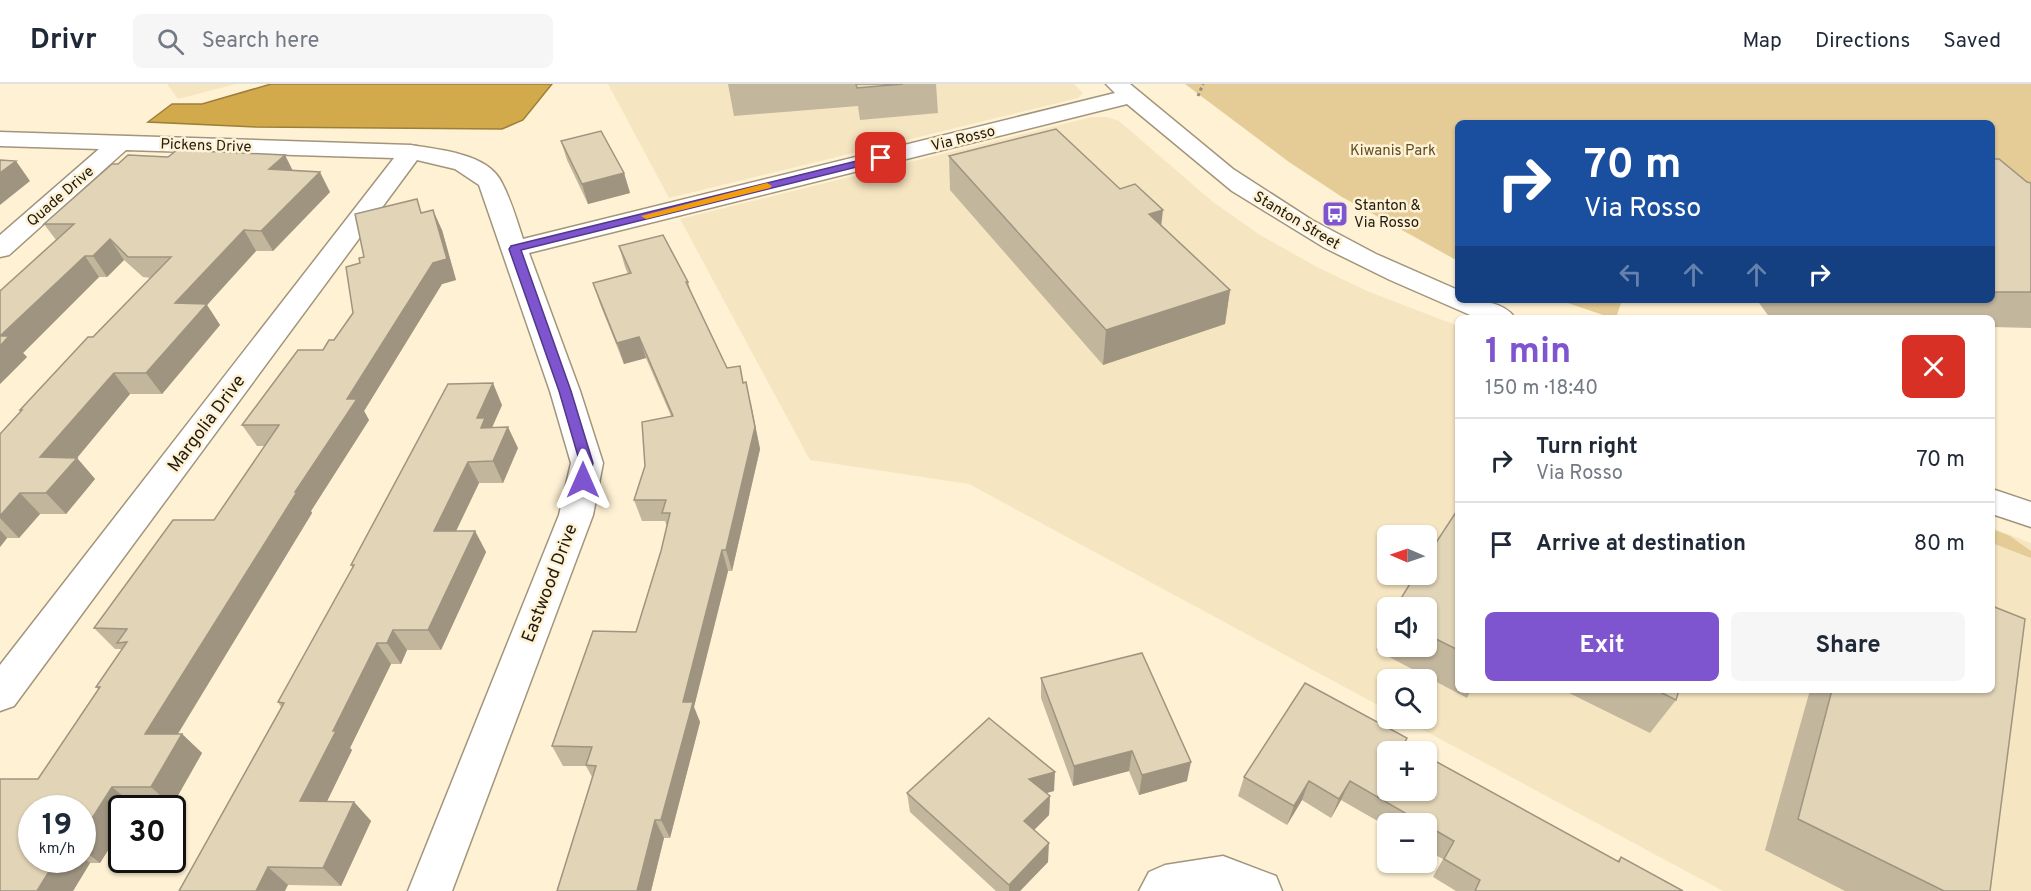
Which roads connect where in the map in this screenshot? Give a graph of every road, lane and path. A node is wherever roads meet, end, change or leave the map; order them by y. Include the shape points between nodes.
1 (1203, 84) edge
2 (1124, 90) edge
3 (1198, 96) dead end
4 (0, 139) edge
5 (121, 142) junction
6 (411, 152) junction
7 (0, 249) edge
8 (515, 249) junction
9 (1455, 299) edge
10 (1465, 303) edge
11 (1494, 315) edge
12 (1995, 502) edge
13 (2031, 515) edge
14 (0, 694) edge
15 (430, 891) edge
16 (1161, 891) edge
17 (1260, 891) edge

1 - 3 path
2 - 8 street, Via Rosso
2 - 9 street, Stanton Street via 1238,184 1302,226
4 - 5 street, Pickens Drive
5 - 6 street, Pickens Drive
5 - 7 street, Quade Drive
6 - 8 street, Eastwood Drive via 460,161 483,174 490,182
6 - 14 street, Margolia Drive
8 - 15 street, Eastwood Drive via 587,463 576,515
10 - 11 street, Stanton Street
12 - 13 street
16 - 17 street via 1165,887 1223,877

